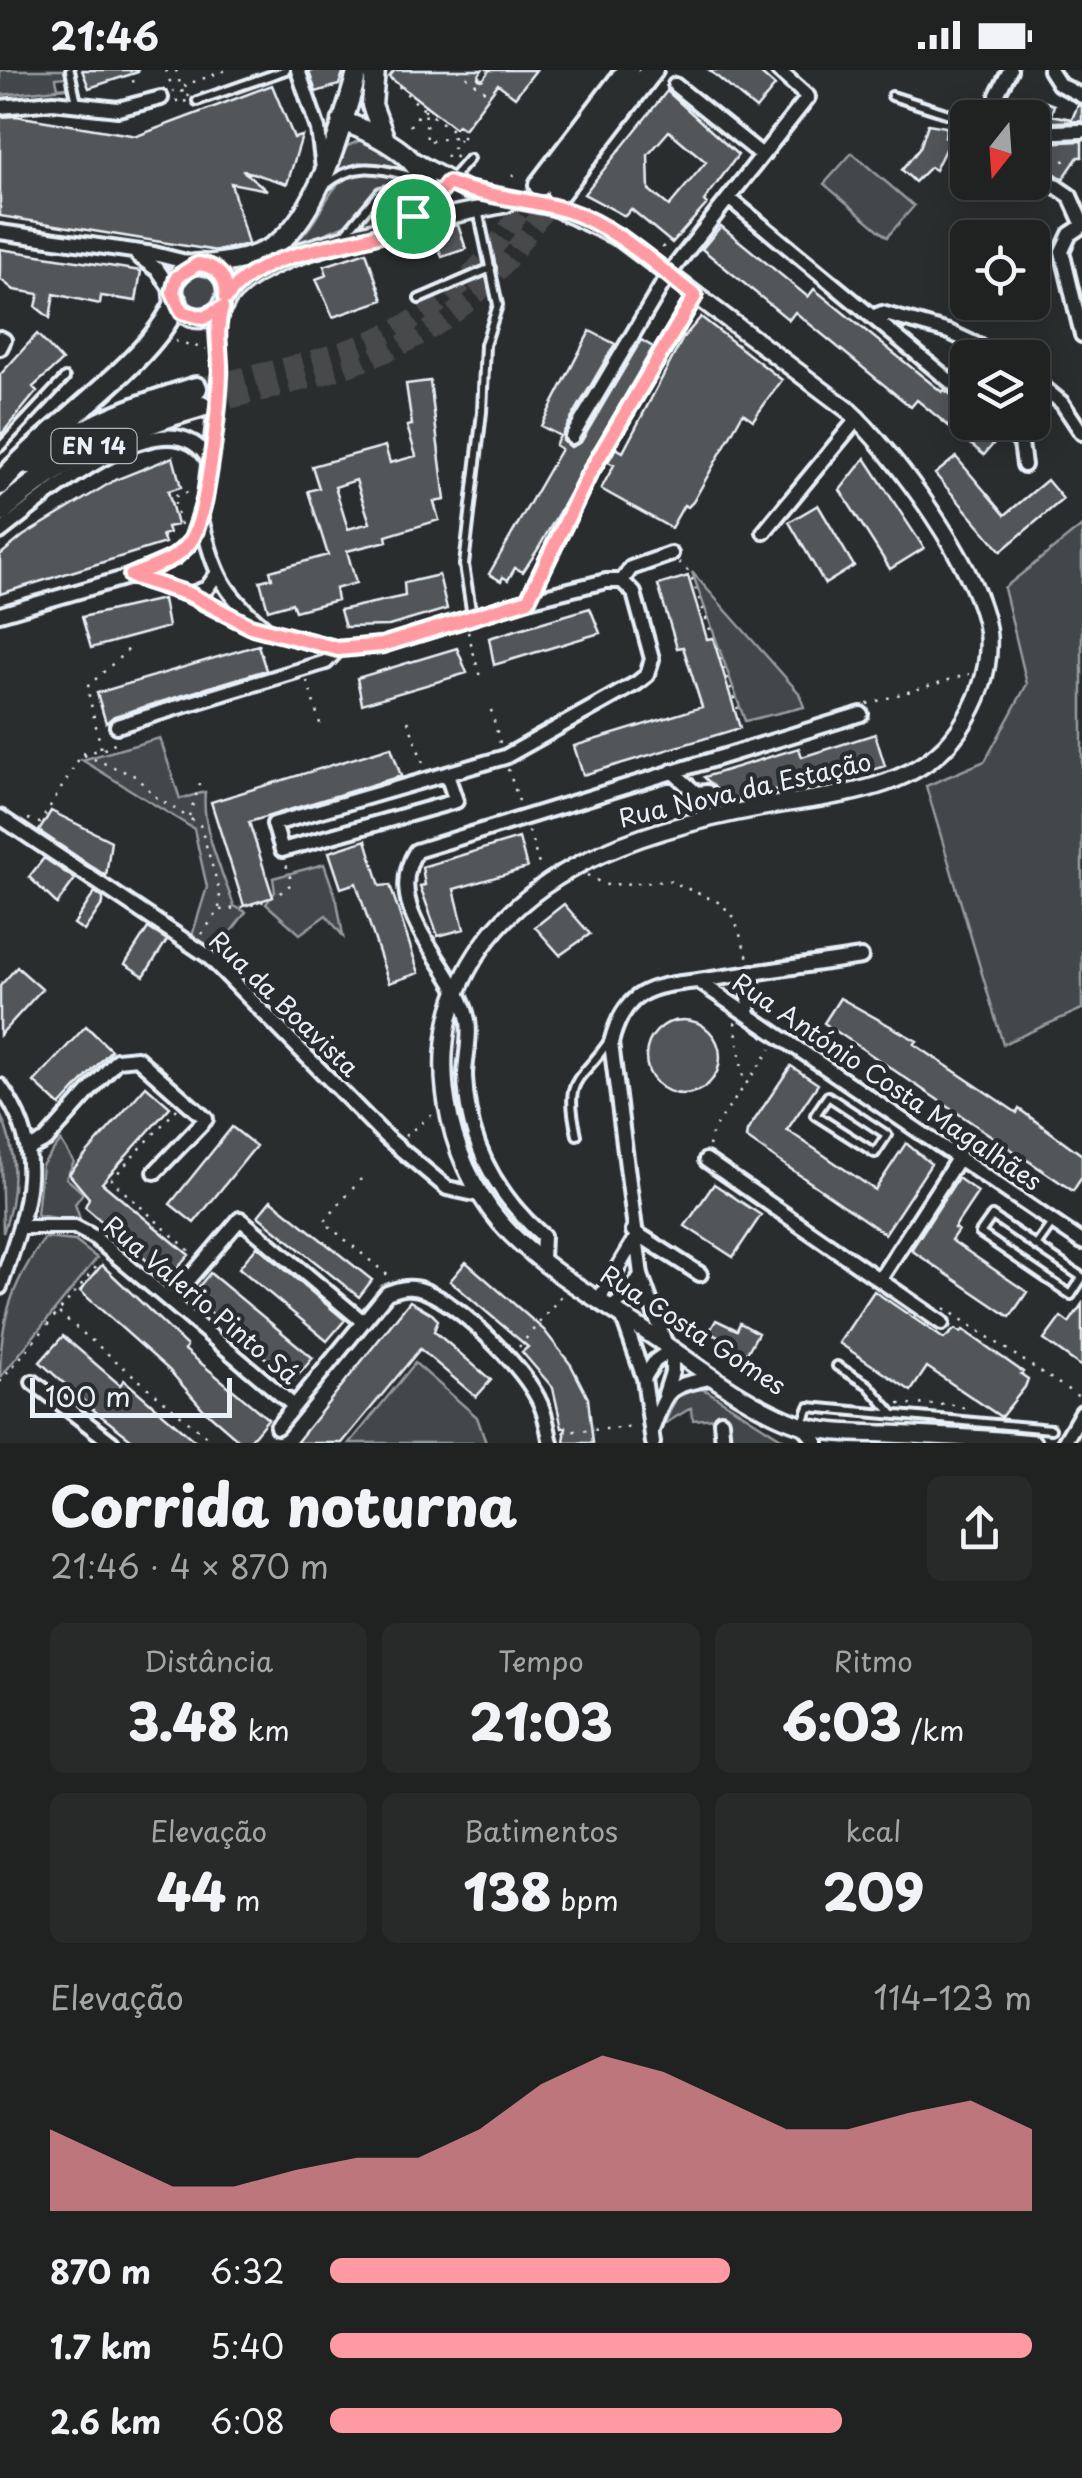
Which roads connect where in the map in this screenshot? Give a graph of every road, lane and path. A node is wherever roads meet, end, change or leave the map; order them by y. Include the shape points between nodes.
1 (70, 70) edge
2 (130, 70) edge
3 (166, 70) edge
4 (176, 70) edge
5 (227, 70) edge
6 (286, 70) edge
7 (298, 70) edge
8 (358, 70) edge
9 (375, 70) edge
10 (458, 70) edge
11 (628, 70) edge
12 (652, 70) edge
13 (778, 70) edge
14 (1010, 70) edge
15 (1050, 70) edge
16 (392, 71) edge
17 (134, 84) dead end
18 (675, 85) dead end
19 (181, 88) junction
20 (167, 94) junction
21 (490, 94) dead end
22 (892, 96) dead end
23 (1082, 96) edge
24 (185, 100) dead end
25 (997, 100) edge
26 (194, 102) joint
27 (76, 104) junction
28 (310, 104) junction
29 (0, 106) edge
30 (424, 107) junction
31 (179, 108) dead end
32 (950, 114) edge
33 (342, 122) junction
34 (408, 128) dead end
35 (1082, 130) edge
36 (1050, 132) edge
37 (378, 134) junction
38 (460, 137) junction
39 (470, 139) dead end
40 (336, 143) junction
41 (460, 150) dead end
42 (762, 155) junction
43 (446, 158) dead end
44 (469, 158) dead end
45 (1050, 158) edge
46 (452, 164) dead end
47 (1082, 164) edge
48 (323, 170) junction
49 (411, 175) junction
50 (512, 175) dead end
51 (1050, 182) edge
52 (448, 183) junction
53 (539, 187) junction
54 (730, 199) junction
55 (524, 201) junction
56 (308, 204) junction
57 (477, 208) junction
58 (408, 220) junction
59 (1082, 225) edge
60 (0, 232) edge
61 (334, 245) junction
62 (662, 246) dead end
63 (666, 250) dead end
64 (134, 254) junction
65 (201, 265) junction
66 (492, 268) junction
67 (668, 275) junction
68 (695, 296) junction
69 (419, 299) dead end
70 (224, 303) junction
71 (175, 306) junction
72 (872, 316) junction
73 (1082, 335) edge
74 (0, 338) edge
75 (170, 339) dead end
76 (967, 340) edge
77 (0, 348) edge
78 (65, 378) dead end
79 (950, 381) edge
80 (1050, 391) edge
81 (1078, 412) edge
82 (858, 418) junction
83 (1082, 432) edge
84 (572, 437) dead end
85 (1018, 440) edge
86 (0, 448) edge
87 (209, 461) junction
88 (1024, 465) dead end
89 (0, 486) edge
90 (200, 488) dead end
91 (0, 512) edge
92 (201, 518) junction
93 (0, 532) edge
94 (764, 532) dead end
95 (184, 536) dead end
96 (670, 554) joint
97 (217, 574) junction
98 (131, 576) junction
99 (622, 581) junction
100 (189, 594) junction
101 (528, 600) junction
102 (0, 614) edge
103 (470, 625) junction
104 (263, 634) junction
105 (130, 648) dead end
106 (338, 649) junction
107 (268, 672) dead end
108 (975, 672) dead end
109 (480, 676) dead end
110 (307, 680) dead end
111 (865, 708) joint
112 (738, 709) dead end
113 (408, 720) dead end
114 (322, 730) dead end
115 (120, 732) joint
116 (101, 749) junction
117 (82, 754) junction
118 (672, 772) junction
119 (446, 775) junction
120 (429, 780) junction
121 (201, 781) dead end
122 (707, 792) dead end
123 (189, 816) junction
124 (0, 818) edge
125 (24, 825) dead end
126 (530, 831) dead end
127 (282, 850) junction
128 (586, 874) dead end
129 (543, 879) dead end
130 (219, 910) junction
131 (202, 933) dead end
132 (861, 956) dead end
133 (753, 972) junction
134 (698, 981) junction
135 (458, 990) junction
136 (748, 1012) junction
137 (735, 1021) dead end
138 (613, 1036) junction
139 (772, 1048) dead end
140 (744, 1083) junction
141 (0, 1086) edge
142 (868, 1094) junction
143 (439, 1109) dead end
144 (854, 1113) junction
145 (576, 1134) dead end
146 (404, 1137) dead end
147 (31, 1148) junction
148 (959, 1157) junction
149 (706, 1160) joint
150 (155, 1172) dead end
151 (361, 1179) dead end
152 (479, 1195) junction
153 (1053, 1222) junction
154 (20, 1227) junction
155 (634, 1236) junction
156 (1082, 1242) edge
157 (1036, 1246) junction
158 (542, 1259) junction
159 (102, 1260) dead end
160 (700, 1274) dead end
161 (640, 1276) junction
162 (1082, 1278) edge
163 (880, 1279) junction
164 (396, 1282) dead end
165 (0, 1287) edge
166 (564, 1293) dead end
167 (170, 1301) junction
168 (611, 1308) junction
169 (59, 1312) junction
170 (928, 1313) junction
171 (362, 1321) junction
172 (942, 1323) dead end
173 (670, 1347) junction
174 (514, 1352) dead end
175 (837, 1366) dead end
176 (714, 1377) junction
177 (644, 1378) junction
178 (0, 1382) edge
179 (33, 1382) dead end
180 (665, 1394) junction
181 (1079, 1397) dead end
182 (294, 1406) junction
183 (1082, 1412) edge
184 (894, 1415) junction
185 (721, 1421) dead end
186 (802, 1425) junction
187 (278, 1426) dead end
188 (1051, 1429) dead end
189 (564, 1432) dead end
190 (649, 1433) edge
191 (112, 1443) edge
192 (214, 1443) edge
193 (551, 1443) edge
194 (723, 1443) edge
195 (818, 1443) edge
196 (1033, 1443) edge
197 (1064, 1443) edge

1 - 27 lane
2 - 17 path
3 - 20 path
4 - 19 path
5 - 26 path via 185,85
6 - 26 lane
7 - 28 street
8 - 33 main road
9 - 37 main road
10 - 21 path
11 - 53 highway
12 - 53 highway
13 - 42 street via 808,97
14 - 25 street
15 - 23 street via 1059,84
16 - 30 path via 388,76
18 - 42 street
19 - 20 path
19 - 24 path
20 - 27 street via 130,108
20 - 31 path
22 - 32 lane
27 - 29 street
28 - 33 street
28 - 48 street
30 - 34 path
30 - 38 path
30 - 38 path via 426,142
33 - 37 main road
33 - 40 main road
35 - 36 street
37 - 40 main road via 351,134
37 - 49 main road
38 - 39 path
38 - 43 path
40 - 48 main road
41 - 46 path
42 - 54 street
44 - 52 lane
45 - 47 path
48 - 56 main road
49 - 52 street, Rua Nova da Estação
49 - 56 lane via 354,168
49 - 58 main road via 423,187
49 - 61 lane via 380,192
50 - 53 path
51 - 59 street via 1070,196
52 - 55 street, Rua Nova da Estação
52 - 58 lane
54 - 67 street
54 - 72 street
55 - 57 street, Rua Nova da Estação
55 - 67 street, Rua Nova da Estação via 594,223
56 - 65 main road via 292,229 264,251
57 - 58 street, Rua Nova da Estação
57 - 66 lane
58 - 61 main road
59 - 73 street via 1062,250
60 - 64 street
61 - 70 main road via 268,267
62 - 63 path
64 - 65 street
64 - 71 street via 158,270
65 - 70 main road via 220,273
65 - 71 main road via 177,277
66 - 69 lane
66 - 103 lane via 498,305 485,345 464,565
67 - 68 street, Rua Nova da Estação
67 - 84 street
68 - 82 street, Rua Nova da Estação
68 - 101 street via 588,476
70 - 71 main road via 203,318
70 - 87 street
71 - 75 path via 195,330 210,330 209,352
71 - 89 highway via 158,334
72 - 76 street
72 - 79 street
74 - 77 street
78 - 86 lane
80 - 81 street
81 - 83 street
82 - 94 street
82 - 135 street, Rua Nova da Estação via 894,460 982,608 988,636 984,674 958,731 942,752 894,780 682,827 580,863 507,916
85 - 88 street
87 - 92 street
87 - 93 street via 198,446 175,436 124,448 72,476
89 - 91 highway, EN 14 via 79,432 142,404 198,397 101,442
90 - 95 path via 173,497
92 - 97 street
92 - 98 street via 175,557
96 - 99 street via 631,568
96 - 112 path via 690,573
97 - 100 street via 207,588
97 - 104 street
98 - 100 street
98 - 102 street
99 - 101 street
99 - 119 street via 634,593 652,659 647,674 504,757
100 - 104 street
101 - 103 street
103 - 106 street
103 - 109 path
104 - 106 street
104 - 107 path
105 - 116 path via 87,687
106 - 115 street via 326,662
108 - 111 path
110 - 114 path
111 - 118 street
113 - 120 path
115 - 116 path
116 - 117 path
117 - 123 path via 135,776
117 - 125 path via 40,823 30,818
118 - 122 street via 696,793
118 - 135 street via 416,851 404,878 408,896 426,946
119 - 120 street
119 - 127 street via 456,802
120 - 127 street via 274,824
121 - 123 path
123 - 130 path via 200,825
124 - 152 street, Rua da Boavista via 208,956 386,1137 447,1188
126 - 129 path
127 - 130 path via 292,883 278,896
128 - 133 path via 605,885 670,881 720,903 734,917
130 - 131 path
132 - 133 street
133 - 134 street
133 - 136 street
134 - 136 street, Rua António Costa Magalhães
134 - 138 street, Rua António Costa Magalhães via 660,985 629,1002
135 - 152 street, Rua Nova da Estação via 444,1050 446,1091 461,1156
135 - 158 street via 469,1021 466,1088 478,1145 504,1199 543,1236
136 - 142 street, Rua António Costa Magalhães
137 - 140 path
138 - 145 lane via 575,1081
138 - 155 street
139 - 140 path
140 - 149 path via 714,1130
141 - 147 street
142 - 144 lane
142 - 148 street, Rua António Costa Magalhães
143 - 146 path
144 - 144 lane via 828,1096 816,1115 875,1154 887,1134
147 - 150 street via 46,1140 117,1060 138,1058 206,1119
147 - 154 street
148 - 153 street, Rua António Costa Magalhães
148 - 163 street
149 - 163 street
151 - 164 path via 324,1222
152 - 158 street, Rua Costa Gomes
153 - 156 street, Rua António Costa Magalhães
153 - 157 lane
154 - 165 street
154 - 167 street, Rua Valerio Pinto Sá via 75,1227
155 - 160 street via 645,1235
155 - 161 street
155 - 168 street
157 - 162 lane
157 - 162 lane via 992,1216 980,1233 1070,1294
158 - 168 street, Rua Costa Gomes
159 - 169 path
161 - 168 street
161 - 173 street
163 - 170 street
166 - 174 path
167 - 171 street via 240,1219
167 - 182 street, Rua Valerio Pinto Sá
168 - 173 street, Rua Costa Gomes
168 - 177 street
169 - 178 path
169 - 192 path
170 - 172 street
170 - 181 path via 946,1308
171 - 182 street
171 - 193 street via 404,1286 426,1291 516,1365 541,1405
173 - 176 street, Rua Costa Gomes
173 - 177 street
173 - 180 street
175 - 184 lane via 868,1385
176 - 180 street
176 - 186 street, Rua Costa Gomes
177 - 190 street
179 - 191 street
180 - 190 street
182 - 187 street
183 - 197 street
184 - 186 lane via 808,1407
184 - 188 lane
185 - 194 street
186 - 195 street
186 - 196 street, Rua Costa Gomes
189 - 190 path

